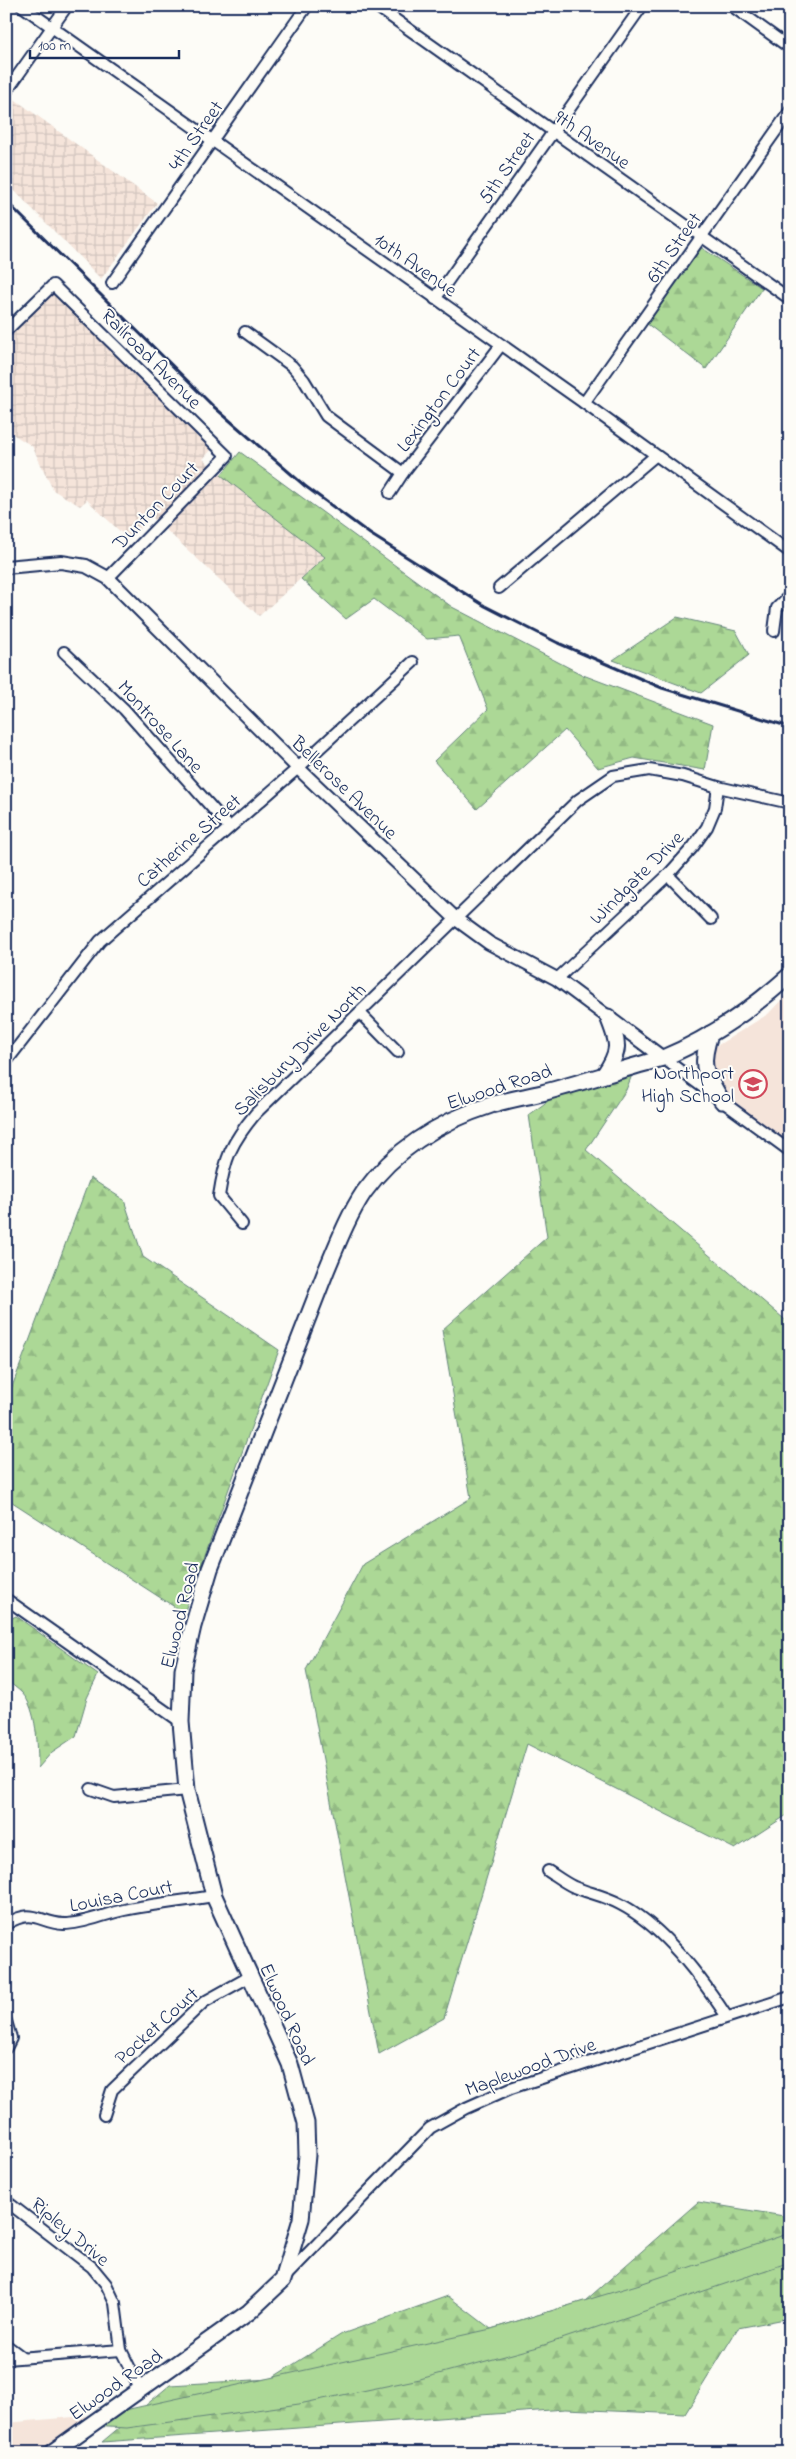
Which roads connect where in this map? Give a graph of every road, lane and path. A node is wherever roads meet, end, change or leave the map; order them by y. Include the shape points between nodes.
1 (22, 6) edge
2 (67, 6) edge
3 (307, 6) edge
4 (376, 6) edge
5 (642, 6) edge
6 (732, 6) edge
7 (52, 28) junction
8 (790, 48) edge
9 (6, 92) edge
10 (790, 111) edge
11 (552, 132) junction
12 (212, 141) junction
13 (702, 237) junction
14 (112, 283) dead end
15 (435, 299) junction
16 (790, 299) edge
17 (6, 331) edge
18 (245, 332) dead end
19 (501, 346) junction
20 (584, 403) junction
21 (227, 456) joint
22 (655, 456) junction
23 (403, 473) junction
24 (390, 493) dead end
25 (790, 552) edge
26 (6, 567) edge
27 (108, 578) junction
28 (499, 588) dead end
29 (790, 595) edge
30 (774, 631) dead end
31 (64, 652) dead end
32 (413, 662) dead end
33 (298, 768) junction
34 (718, 787) junction
35 (790, 803) edge
36 (228, 827) junction
37 (668, 875) junction
38 (456, 919) junction
39 (711, 919) dead end
40 (790, 975) edge
41 (557, 980) junction
42 (360, 1013) junction
43 (608, 1017) junction
44 (710, 1034) junction
45 (398, 1052) dead end
46 (663, 1058) junction
47 (6, 1062) edge
48 (604, 1075) junction
49 (722, 1101) junction
50 (790, 1152) edge
51 (242, 1224) dead end
52 (9, 1601) edge
53 (6, 1613) edge
54 (181, 1722) junction
55 (91, 1789) dead end
56 (187, 1790) junction
57 (548, 1871) dead end
58 (214, 1896) junction
59 (6, 1924) edge
60 (249, 1977) junction
61 (790, 1997) edge
62 (727, 2017) junction
63 (6, 2022) edge
64 (6, 2048) edge
65 (104, 2115) dead end
66 (6, 2201) edge
67 (283, 2280) junction
68 (6, 2345) edge
69 (121, 2350) junction
70 (22, 2357) junction
71 (6, 2359) edge
72 (140, 2389) junction
73 (51, 2453) edge

1 - 7 street, 10th Avenue
2 - 7 street
3 - 12 street, 4th Street
4 - 11 street, 9th Avenue
5 - 11 street, 5th Street
6 - 8 street
7 - 9 street
7 - 12 street, 10th Avenue
10 - 13 street, 6th Street
11 - 13 street, 9th Avenue
11 - 15 street, 5th Street
12 - 14 street, 4th Street
12 - 15 street, 10th Avenue
13 - 16 street, 9th Avenue
13 - 20 street, 6th Street
15 - 19 street, 10th Avenue
17 - 21 street, Railroad Avenue via 53,285
18 - 23 street via 292,366 326,416
19 - 20 street, 10th Avenue
19 - 23 street, Lexington Court
20 - 22 street, 10th Avenue
21 - 27 street, Dunton Court
22 - 25 street, 10th Avenue
22 - 28 street
23 - 24 street, Lexington Court
26 - 27 street, Bellerose Avenue via 61,562 86,566
27 - 33 street, Bellerose Avenue
29 - 30 street via 777,608
31 - 36 street, Montrose Lane via 124,709
32 - 33 street, Catherine Street
33 - 36 street, Catherine Street
33 - 38 street, Bellerose Avenue
34 - 35 street, Salisbury Drive North
34 - 37 street, Windgate Drive via 715,808 707,828
34 - 38 street, Salisbury Drive North via 649,770 613,776 578,800
36 - 47 street, Catherine Street via 100,941
37 - 39 street
37 - 41 street, Windgate Drive
38 - 41 street, Bellerose Avenue via 489,943
38 - 42 street, Salisbury Drive North
40 - 44 main road, Elwood Road via 758,1003
41 - 43 street, Bellerose Avenue
42 - 45 street
42 - 51 street, Salisbury Drive North via 256,1113 227,1154 219,1196
43 - 46 street, Bellerose Avenue
43 - 48 main road via 618,1042 616,1058
44 - 46 main road, Elwood Road
44 - 49 main road via 703,1055 705,1071
46 - 48 main road, Elwood Road
46 - 49 street
48 - 54 main road, Elwood Road via 490,1105 432,1129 395,1159 364,1193 326,1271 210,1569 183,1670
49 - 50 street
52 - 53 street
52 - 54 street
54 - 56 main road, Elwood Road
55 - 56 street via 114,1797
56 - 58 main road, Elwood Road
57 - 62 street via 572,1886 620,1904 643,1919 694,1971
58 - 59 street, Louisa Court via 125,1910 79,1923 62,1924 33,1915
58 - 60 main road, Elwood Road
60 - 65 street, Pocket Court via 204,2002 112,2090
60 - 67 main road, Elwood Road via 290,2064 306,2123 307,2155 301,2219
61 - 62 street, Maplewood Drive
62 - 67 street, Maplewood Drive via 511,2088 430,2128
63 - 64 street via 11,2038
66 - 69 street, Ripley Drive via 92,2267 106,2284 115,2303
67 - 72 main road, Elwood Road via 250,2312
68 - 70 street
69 - 70 street
69 - 72 street, Ripley Drive
70 - 71 street
72 - 73 main road, Elwood Road

